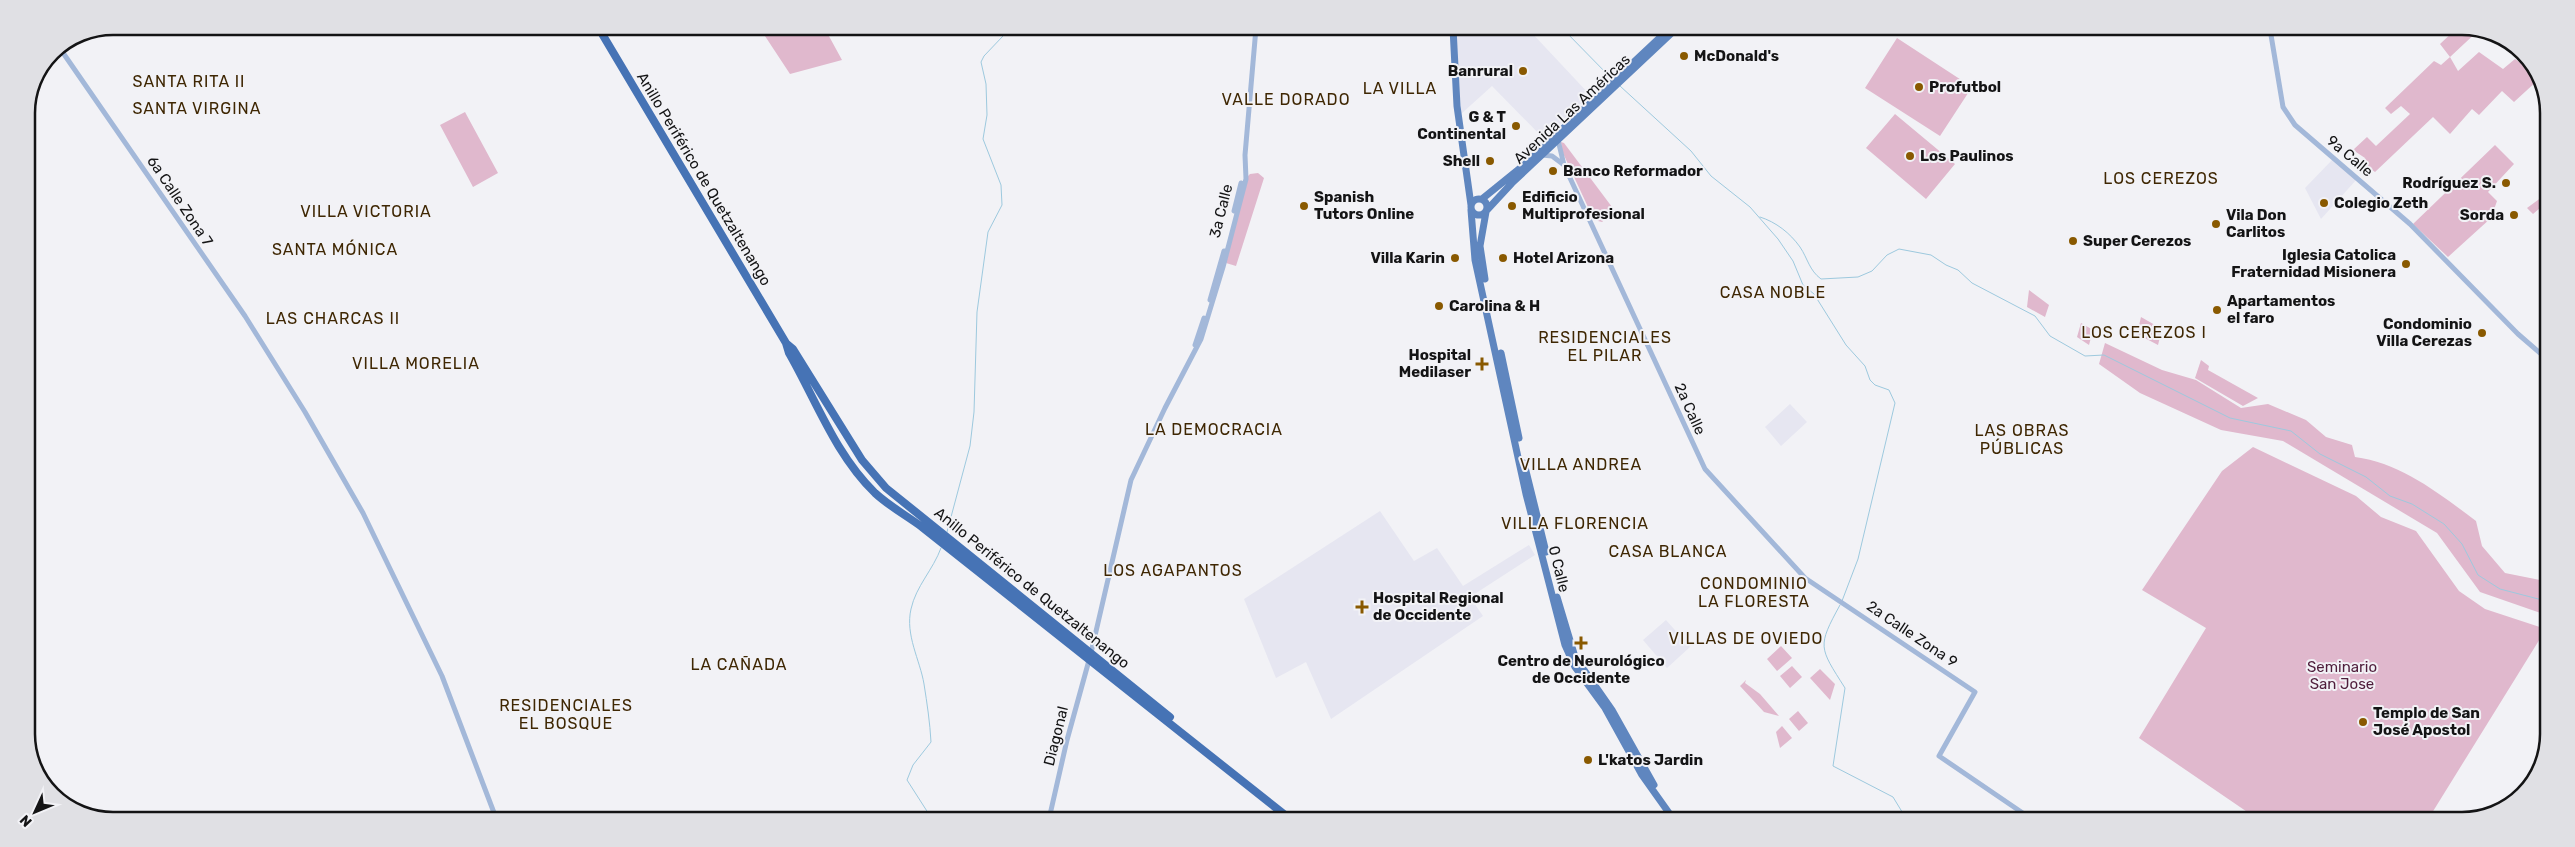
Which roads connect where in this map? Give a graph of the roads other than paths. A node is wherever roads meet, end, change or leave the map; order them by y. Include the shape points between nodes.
1 (603, 35) edge
2 (1257, 35) edge
3 (1453, 35) edge
4 (1663, 35) edge
5 (1669, 35) edge
6 (2271, 35) edge
7 (63, 54) edge
8 (1621, 78) junction
9 (1611, 87) junction
10 (1558, 140) junction
11 (1542, 155) junction
12 (1564, 165) junction
13 (1466, 178) junction
14 (1480, 199) junction
15 (1471, 207) junction
16 (1486, 211) junction
17 (2540, 352) edge
18 (1834, 598) joint
19 (1090, 656) junction
20 (494, 812) edge
21 (1051, 812) edge
22 (1281, 812) edge
23 (1289, 812) edge
24 (1668, 812) edge
25 (1674, 812) edge
26 (2021, 812) edge

1 - 19 highway, Anillo Periférico de Quetzaltenango via 787,344 788,353 820,414 856,471 882,499 943,540
2 - 19 street, 3a Calle via 1246,179 1220,280 1201,339 1131,480
3 - 13 main road, 0 Calle via 1457,106
4 - 8 main road, Avenida Las Américas
5 - 8 main road, Avenida Las Américas
6 - 17 street, 9a Calle via 2283,107 2295,126 2410,224
7 - 20 street, 6a Calle Zona 7 via 245,316 374,535 452,699
8 - 9 main road, Avenida Las Américas
9 - 10 main road, Avenida Las Américas
9 - 14 main road, Avenida Las Américas via 1509,179
10 - 11 main road, Avenida Las Américas
10 - 12 street, 2a Calle
11 - 12 street via 1552,156
11 - 16 main road, Avenida Las Américas
12 - 18 street, 2a Calle via 1705,469 1800,574
13 - 14 main road via 1471,193
13 - 15 main road, 0 Calle
14 - 15 main road, Avenida Las Américas
14 - 16 main road via 1487,204
15 - 16 main road via 1479,216
15 - 24 main road, 0 Calle via 1476,260 1526,494 1565,645 1575,668 1605,708 1642,775
16 - 25 main road, 0 Calle via 1480,237 1483,270 1532,498 1572,650
18 - 26 street, 2a Calle Zona 9 via 1975,692 1938,756
19 - 21 street, Diagonal
19 - 22 highway, Anillo Periférico de Quetzaltenango
19 - 23 highway, Anillo Periférico de Quetzaltenango

